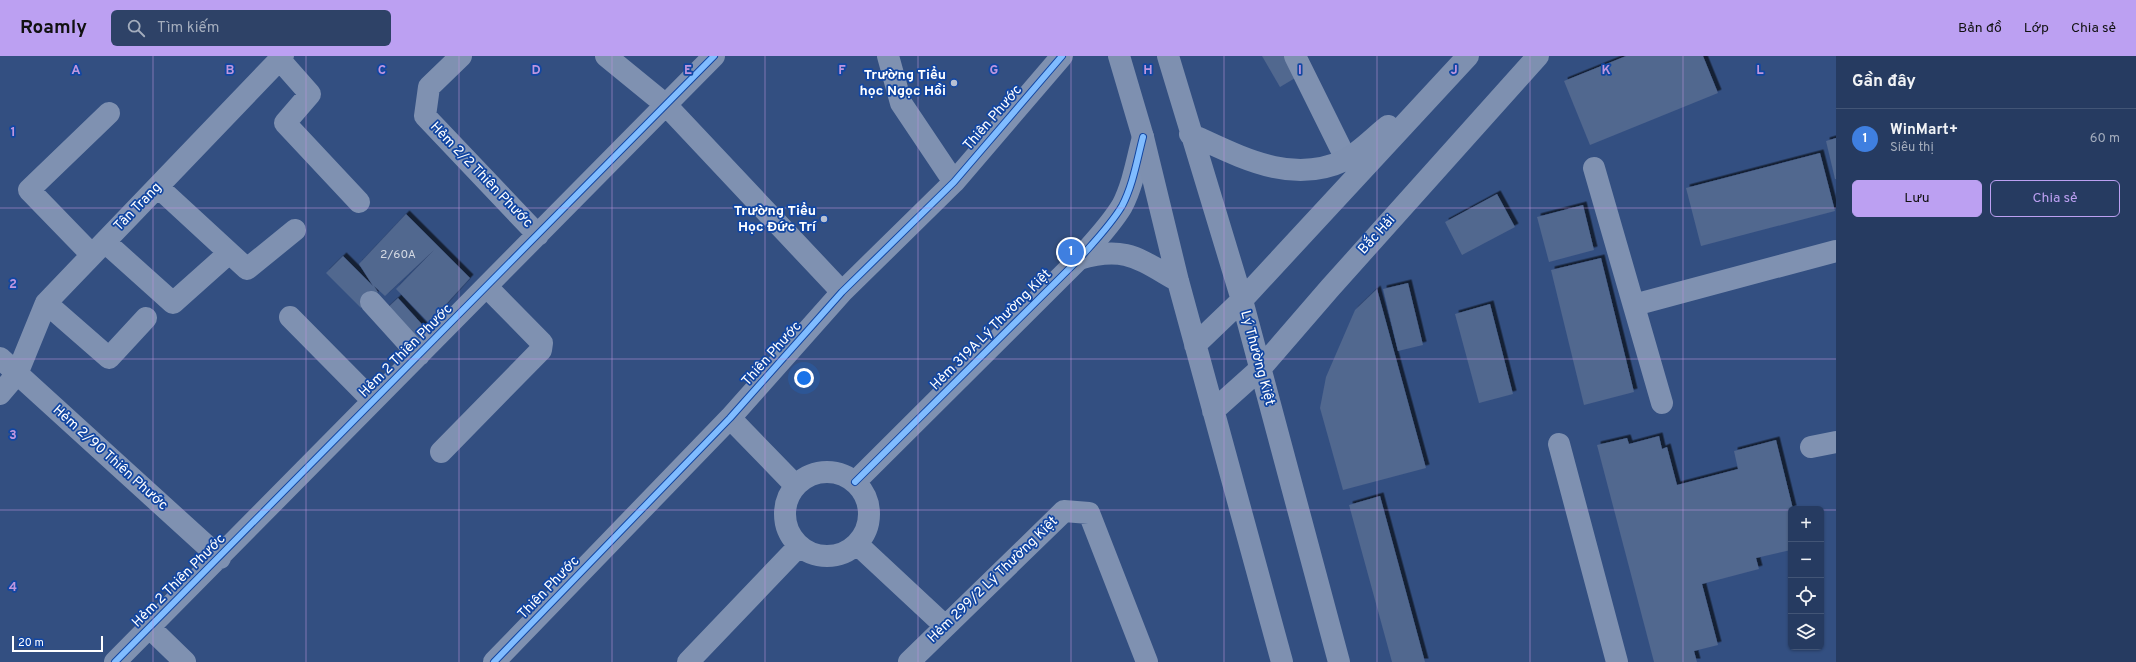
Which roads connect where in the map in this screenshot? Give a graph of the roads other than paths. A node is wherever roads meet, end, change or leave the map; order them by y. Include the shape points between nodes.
1 (461, 56) edge
2 (606, 56) edge
3 (714, 56) edge
4 (888, 56) edge
5 (1062, 56) edge
6 (1119, 56) edge
7 (1168, 56) edge
8 (1295, 56) edge
9 (1468, 56) edge
10 (1538, 56) edge
11 (281, 58) edge
12 (1443, 83) junction
13 (666, 105) junction
14 (109, 113) dead end
15 (1190, 134) junction
16 (1143, 138) junction
17 (1346, 159) junction
18 (1594, 168) dead end
19 (954, 182) junction
20 (158, 187) junction
21 (359, 202) dead end
22 (295, 230) dead end
23 (538, 235) junction
24 (98, 249) junction
25 (1836, 251) edge
26 (229, 253) junction
27 (1079, 259) junction
28 (1178, 281) junction
29 (487, 287) junction
30 (842, 292) junction
31 (1242, 300) junction
32 (371, 302) dead end
33 (46, 303) junction
34 (1634, 305) junction
35 (290, 317) dead end
36 (146, 318) dead end
37 (1195, 345) junction
38 (419, 355) junction
39 (0, 358) edge
40 (1260, 369) junction
41 (17, 374) junction
42 (0, 394) edge
43 (373, 402) junction
44 (1662, 403) dead end
45 (1213, 411) junction
46 (730, 418) junction
47 (1836, 442) edge
48 (1559, 444) dead end
49 (1811, 447) dead end
50 (441, 452) dead end
51 (855, 482) junction
52 (795, 485) junction
53 (857, 544) junction
54 (798, 547) junction
55 (220, 558) junction
56 (945, 626) junction
57 (150, 628) junction
58 (115, 662) edge
59 (185, 662) edge
60 (494, 662) edge
61 (688, 662) edge
62 (910, 662) edge
63 (1147, 662) edge
64 (1282, 662) edge
65 (1339, 662) edge
66 (1617, 662) edge

1 - 23 street, Hẻm 2/2 Thiên Phước via 429,87 425,116
2 - 13 street
3 - 13 street, Hẻm 2 Thiên Phước
4 - 19 street via 901,103
5 - 19 street, Thiên Phước
6 - 16 main road
7 - 15 main road, Lý Thường Kiệt
8 - 17 street
9 - 12 main road
10 - 40 main road, Bắc Hải
11 - 20 street, Tân Trang
11 - 21 street via 310,94 285,123
12 - 17 main road
12 - 31 main road
13 - 23 street, Hẻm 2 Thiên Phước
13 - 30 street
14 - 24 street via 29,190
15 - 17 main road via 1251,162 1278,169 1309,170
15 - 31 main road, Lý Thường Kiệt
16 - 27 street, Hẻm 319A Lý Thường Kiệt via 1130,187 1122,205 1108,226
16 - 28 main road
18 - 34 street
19 - 30 street, Thiên Phước
20 - 24 street, Tân Trang
20 - 26 street
22 - 26 street via 247,270
23 - 29 street, Hẻm 2 Thiên Phước
24 - 26 street via 173,303
24 - 33 street, Tân Trang
25 - 34 street
27 - 28 main road via 1111,252 1125,254 1138,258
27 - 51 street, Hẻm 319A Lý Thường Kiệt
28 - 37 main road
29 - 38 street, Hẻm 2 Thiên Phước
29 - 50 street via 542,343 541,350
30 - 46 street, Thiên Phước
31 - 37 main road
31 - 40 main road, Lý Thường Kiệt
32 - 38 street
33 - 36 street via 109,358
33 - 41 street, Tân Trang
34 - 44 street
35 - 43 street
37 - 45 main road
38 - 43 street, Hẻm 2 Thiên Phước
39 - 41 street, Hẻm 2/90 Thiên Phước
40 - 45 main road, Bắc Hải
40 - 65 main road, Lý Thường Kiệt
41 - 42 street, Tân Trang
41 - 55 street, Hẻm 2/90 Thiên Phước
43 - 55 street, Hẻm 2 Thiên Phước
45 - 64 main road
46 - 52 street
46 - 60 street, Thiên Phước
47 - 49 street
48 - 66 street
51 - 52 street via 844,475 831,472 806,477
51 - 53 street via 864,493 869,506 869,520 865,533
52 - 54 street via 784,510 785,523
53 - 54 street via 847,552 828,556 809,553
53 - 56 street
54 - 61 street
55 - 57 street, Hẻm 2 Thiên Phước
56 - 62 street, Hẻm 299/2 Lý Thường Kiệt
56 - 63 street, Hẻm 299/2 Lý Thường Kiệt via 1064,511 1089,513
57 - 58 street, Hẻm 2 Thiên Phước
57 - 59 street

